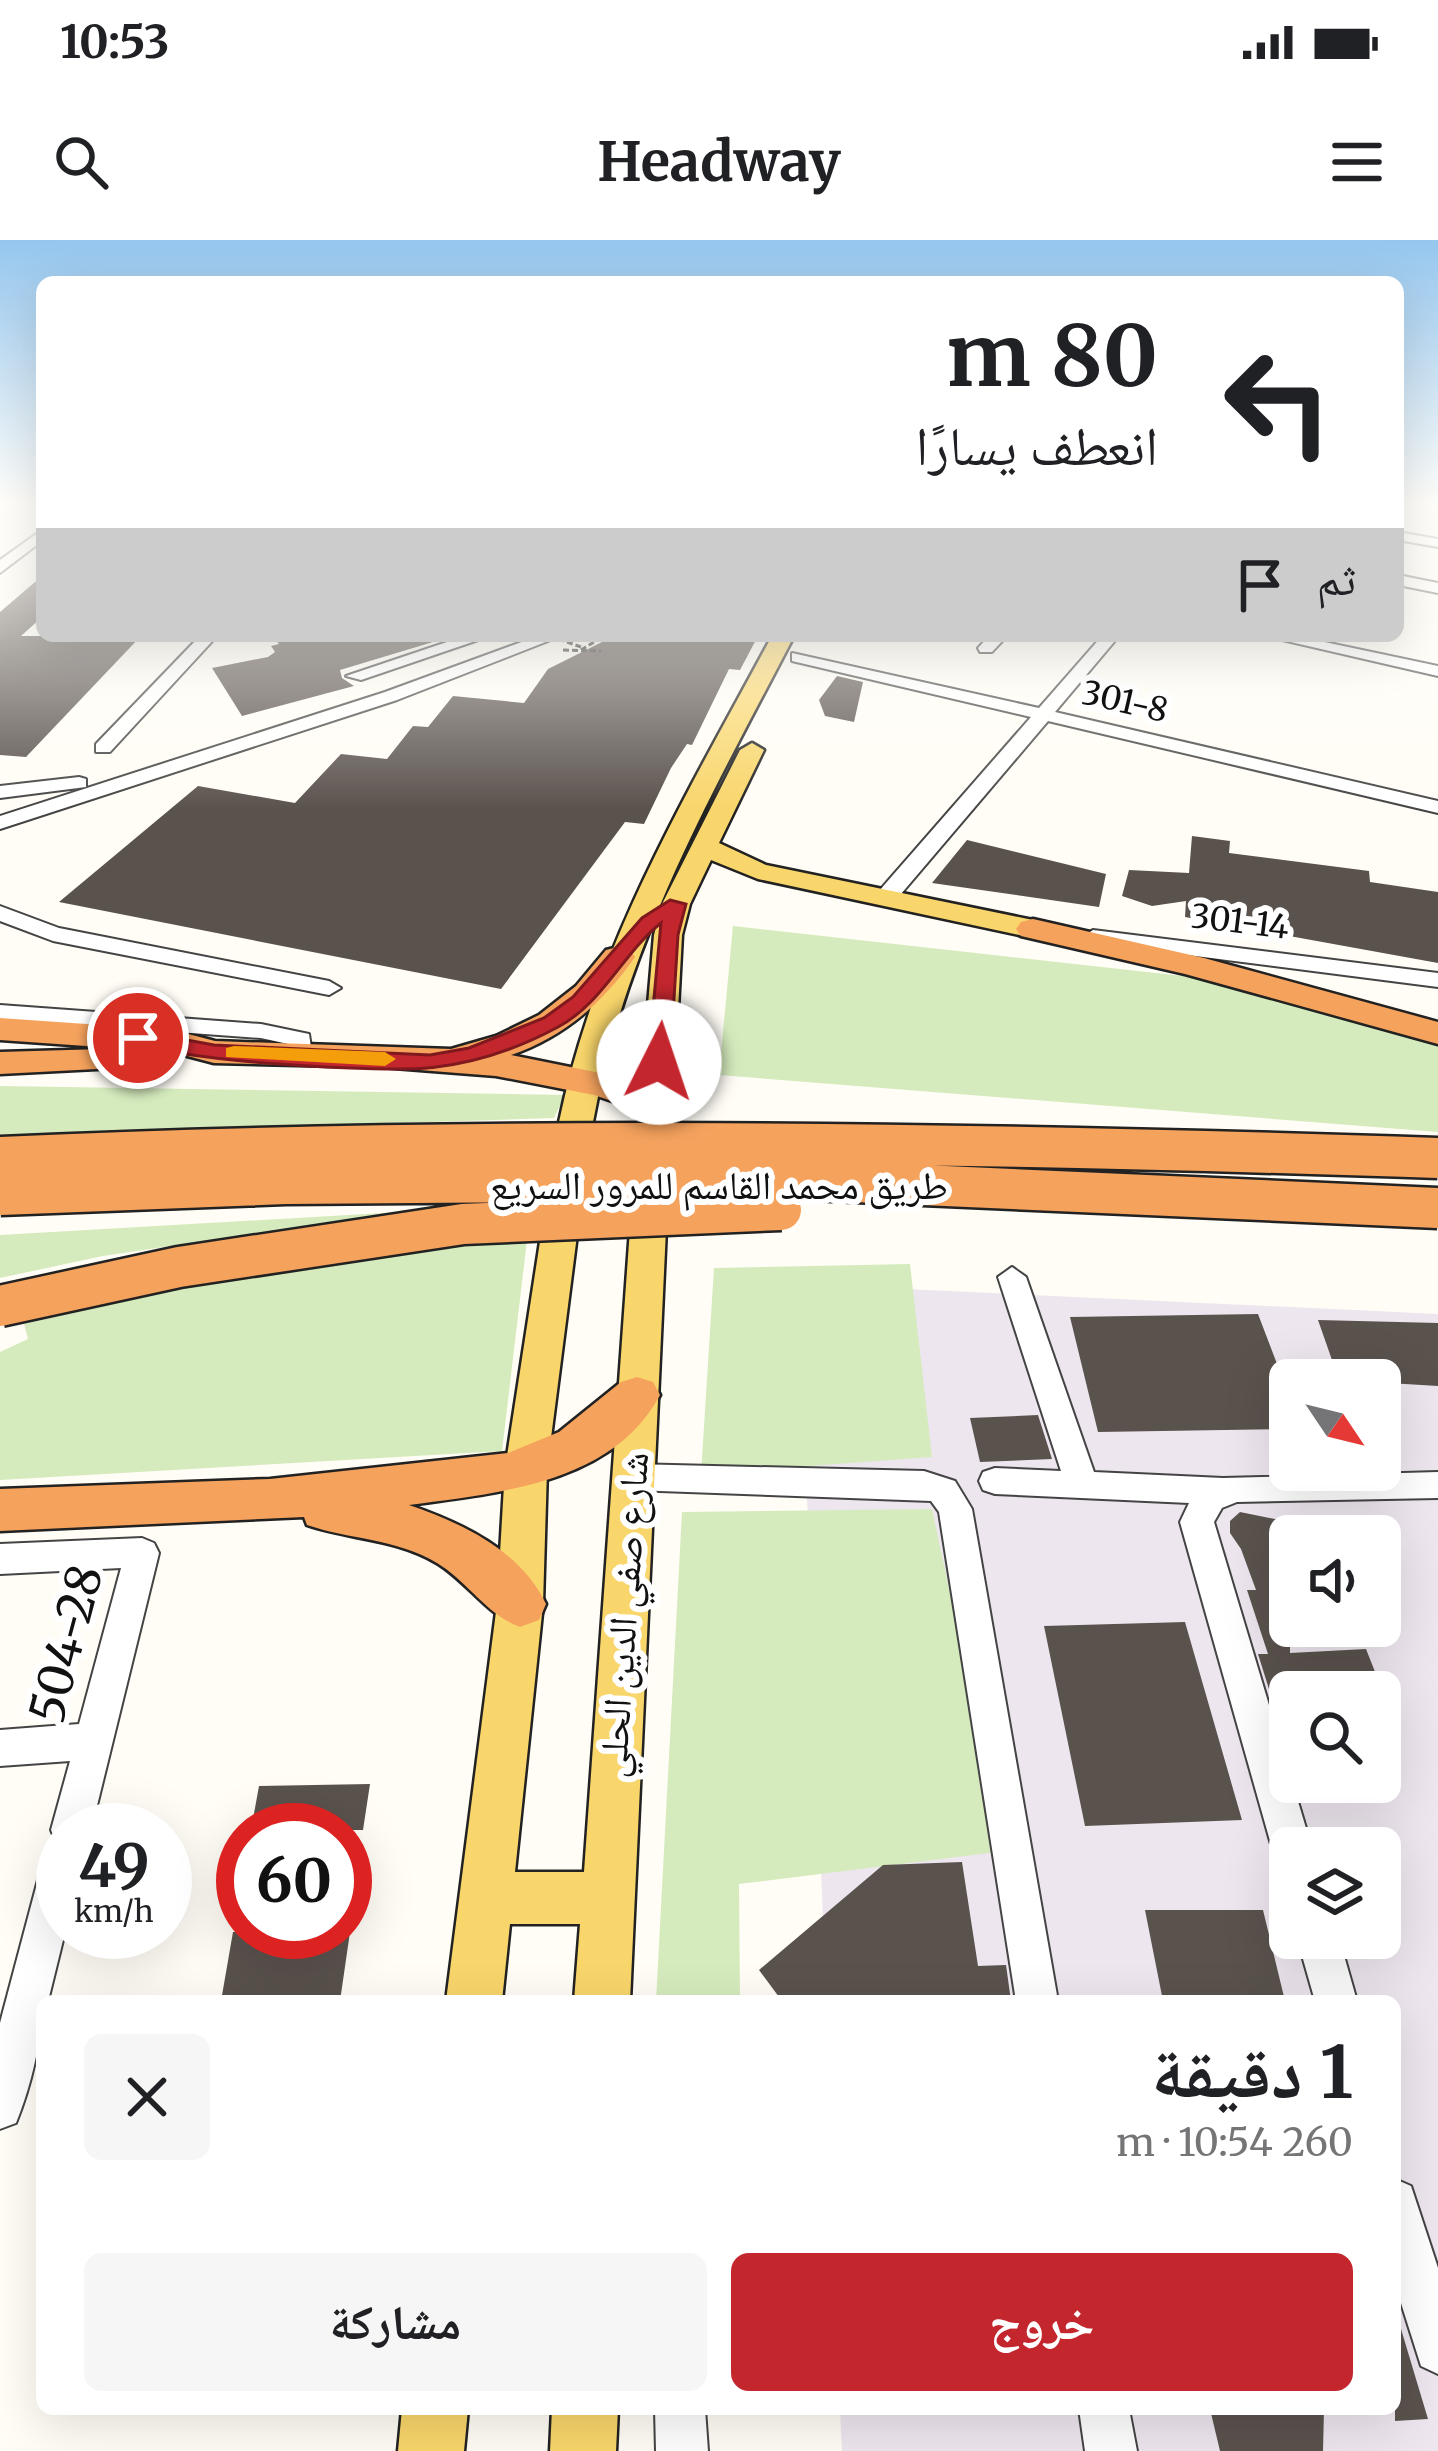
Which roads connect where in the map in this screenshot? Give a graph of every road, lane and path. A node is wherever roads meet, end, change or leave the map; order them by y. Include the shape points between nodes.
1 (203, 642) edge
2 (463, 642) edge
3 (536, 642) edge
4 (598, 642) edge
5 (1106, 642) edge
6 (1301, 642) edge
7 (796, 643) edge
8 (601, 651) dead end
9 (1438, 671) edge
10 (355, 676) dead end
11 (1042, 712) junction
12 (103, 748) dead end
13 (139, 777) junction
14 (0, 792) edge
15 (1438, 807) edge
16 (0, 823) edge
17 (705, 847) junction
18 (808, 882) junction
19 (887, 896) junction
20 (676, 904) junction
21 (0, 913) edge
22 (1033, 929) junction
23 (618, 957) junction
24 (1438, 980) edge
25 (329, 988) dead end
26 (0, 1012) edge
27 (0, 1029) edge
28 (1438, 1033) edge
29 (214, 1052) junction
30 (300, 1054) junction
31 (430, 1062) junction
32 (0, 1063) edge
33 (582, 1078) junction
34 (655, 1112) joint
35 (576, 1122) dead end
36 (0, 1157) edge
37 (1438, 1158) edge
38 (1171, 1194) junction
39 (0, 1195) edge
40 (1438, 1208) edge
41 (648, 1229) dead end
42 (559, 1235) dead end
43 (1012, 1276) dead end
44 (0, 1306) edge
45 (637, 1395) junction
46 (526, 1469) junction
47 (632, 1477) junction
48 (995, 1481) dead end
49 (1082, 1485) junction
50 (1438, 1485) edge
51 (1220, 1491) junction
52 (214, 1504) junction
53 (0, 1510) edge
54 (0, 1559) edge
55 (520, 1604) junction
56 (94, 1741) junction
57 (0, 1748) edge
58 (78, 1803) edge
59 (1286, 1827) edge
60 (483, 1898) junction
61 (606, 1898) junction
62 (36, 1950) edge
63 (1324, 1959) edge
64 (475, 1995) edge
65 (602, 1995) edge
66 (1035, 1995) edge
67 (1334, 1995) edge
68 (8, 2043) edge
69 (0, 2108) edge
70 (1401, 2223) edge
71 (1438, 2349) edge
72 (434, 2415) edge
73 (585, 2415) edge
74 (680, 2415) edge
75 (1105, 2415) edge
76 (431, 2451) edge
77 (584, 2451) edge
78 (682, 2451) edge
79 (1111, 2451) edge

1 - 12 street
2 - 10 street
3 - 13 street
4 - 8 path via 578,652
5 - 11 street
6 - 9 street
7 - 11 street, 301-8
7 - 17 main road
7 - 23 main road via 656,872
11 - 15 street, 301-8
11 - 19 street
13 - 14 street
13 - 16 street
17 - 18 main road
17 - 20 main road
18 - 19 main road
18 - 20 main road via 719,889
19 - 22 main road
20 - 23 main road
20 - 34 main road
21 - 25 street via 53,934
22 - 24 street, 301-14
22 - 28 highway
23 - 31 highway via 592,991 551,1022 474,1054
23 - 33 main road
26 - 30 street via 261,1031 300,1039
27 - 29 highway via 173,1041
29 - 30 highway
29 - 32 highway
30 - 31 highway
31 - 33 highway
33 - 34 highway
33 - 35 main road
36 - 37 highway, طريق محمد القاسم للمرور السريع, bridge via 307,1144 800,1140
38 - 39 highway, طريق محمد القاسم للمرور السريع, bridge via 786,1180
38 - 40 highway, طريق محمد القاسم للمرور السريع, bridge
38 - 44 highway, bridge via 463,1223 179,1267
41 - 45 main road, شارع صفي الدين الحلي
42 - 46 main road
43 - 49 street
45 - 46 highway via 578,1446
45 - 47 main road, شارع صفي الدين الحلي
46 - 52 highway
46 - 55 main road
47 - 61 main road, شارع صفي الدين الحلي
47 - 66 street via 924,1484 943,1491 955,1509
48 - 49 street
49 - 51 street
50 - 51 street
51 - 59 street via 1203,1502 1197,1522
52 - 53 highway
52 - 55 highway via 340,1511 409,1527 458,1545 492,1569
54 - 56 street, 504-28 via 142,1553
55 - 60 main road
56 - 57 street
56 - 58 street, 504-28
60 - 61 main road
60 - 64 main road
61 - 65 main road, شارع صفي الدين الحلي
62 - 68 street
63 - 67 street
68 - 69 street
70 - 71 street
72 - 76 main road
73 - 77 main road
74 - 78 street
75 - 79 street

